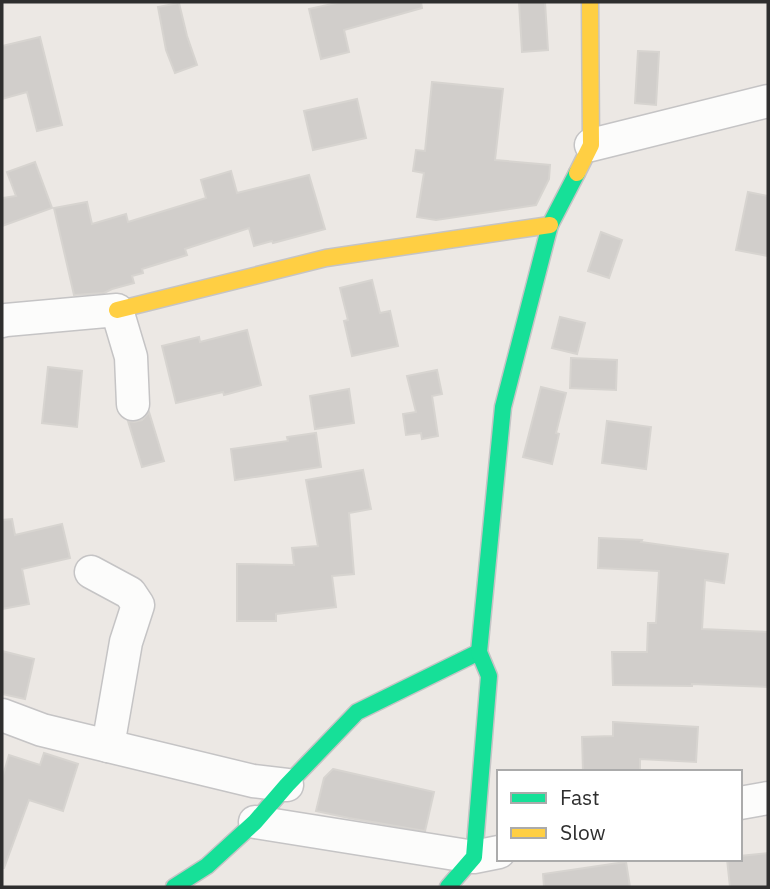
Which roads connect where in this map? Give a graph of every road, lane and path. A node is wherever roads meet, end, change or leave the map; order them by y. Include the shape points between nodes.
1 (590, 2) edge
2 (768, 101) edge
3 (591, 145) junction
4 (550, 225) junction
5 (117, 310) junction
6 (2, 321) edge
7 (133, 404) dead end
8 (91, 572) dead end
9 (479, 652) junction
10 (2, 715) edge
11 (108, 746) junction
12 (287, 785) junction
13 (768, 798) edge
14 (742, 803) edge
15 (255, 822) junction
16 (486, 855) edge
17 (174, 887) edge
18 (448, 887) edge

1 - 3 street
2 - 3 street
3 - 4 street
4 - 5 street via 326,258
4 - 9 street via 503,407
5 - 6 street
5 - 7 street via 131,357
8 - 11 street via 130,593 138,605 126,642
9 - 12 street via 357,712
9 - 16 street via 489,676
10 - 11 street
11 - 12 street
12 - 15 street
13 - 14 street
15 - 16 street
15 - 17 street via 207,866
16 - 18 street

